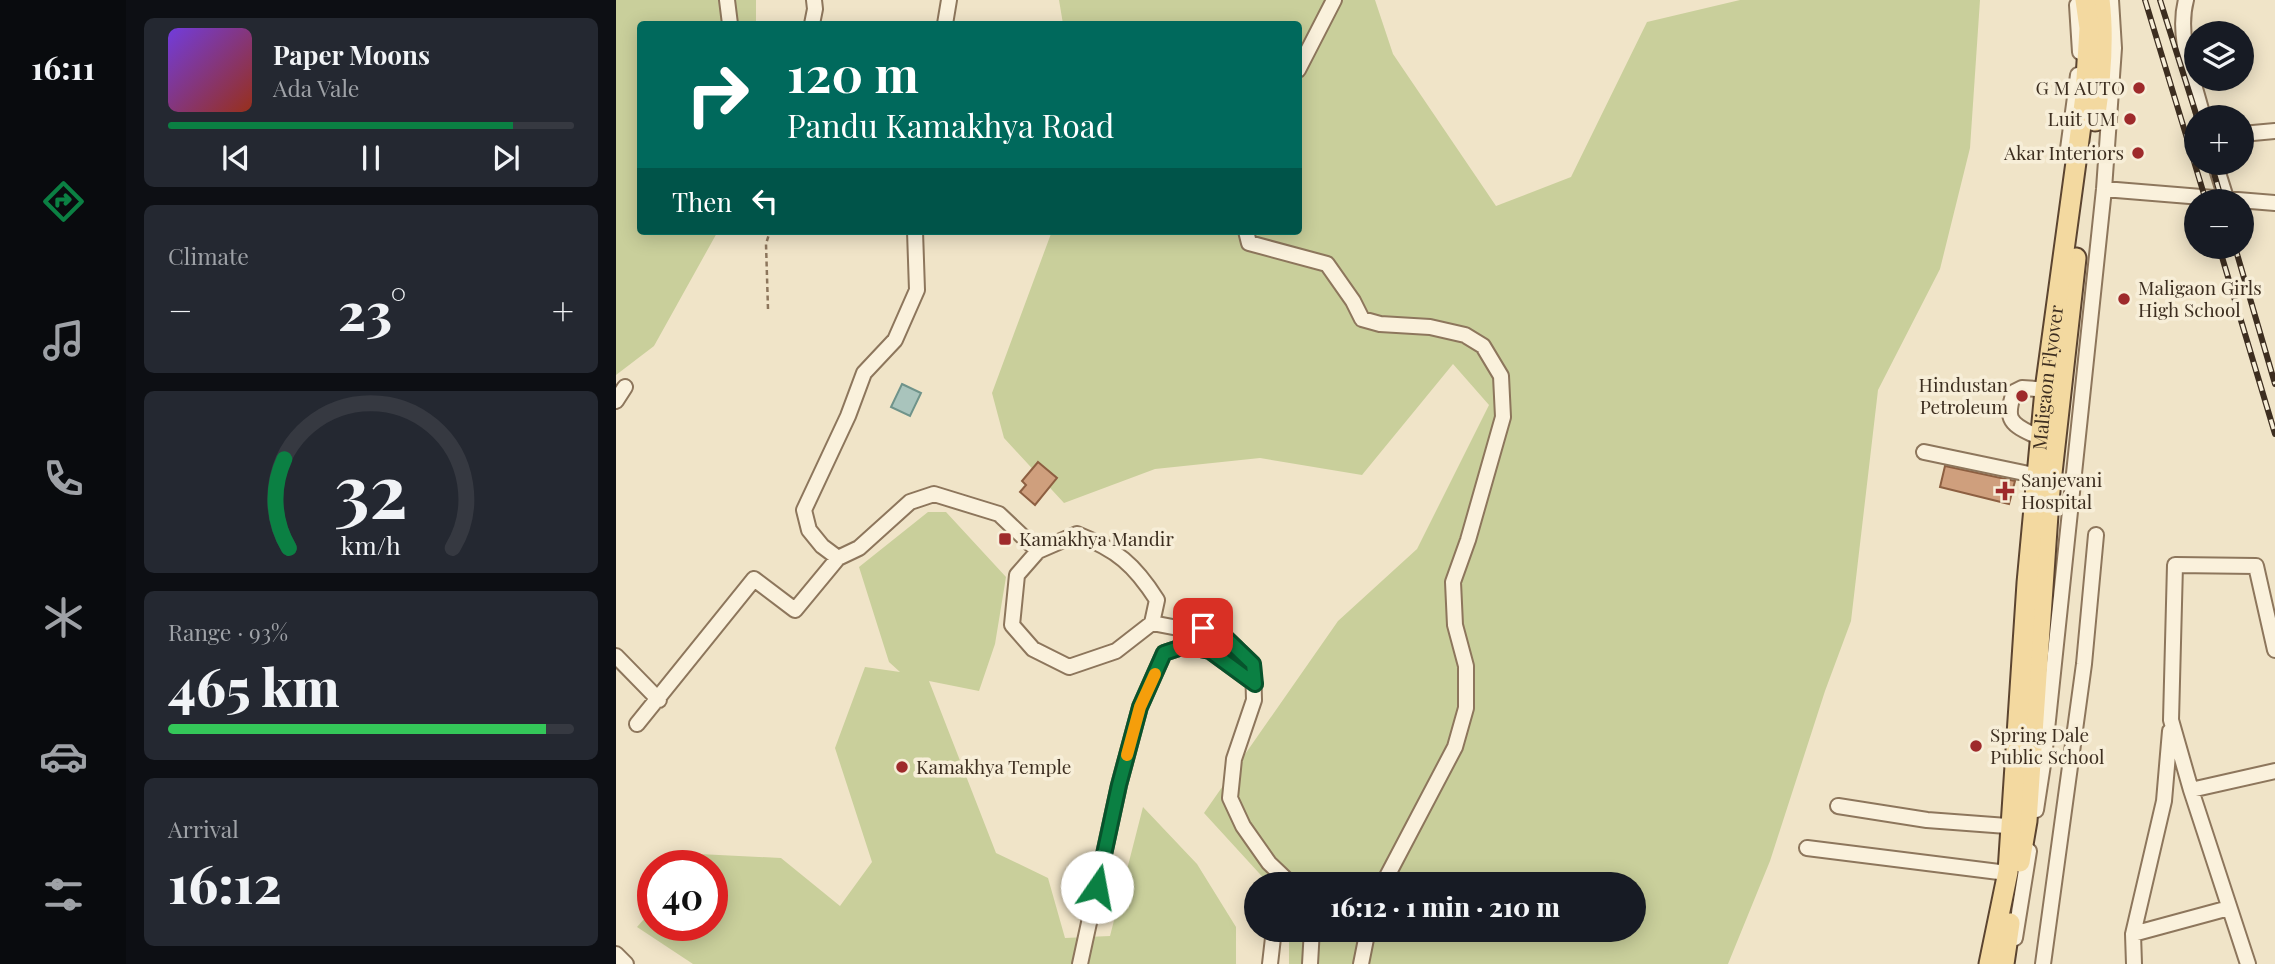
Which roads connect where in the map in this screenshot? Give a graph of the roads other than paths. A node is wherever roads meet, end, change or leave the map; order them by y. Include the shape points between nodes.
1 (727, 0) edge
2 (814, 0) edge
3 (948, 0) edge
4 (1334, 0) edge
5 (2077, 0) edge
6 (2085, 0) edge
7 (2100, 0) edge
8 (2111, 0) edge
9 (2186, 0) edge
10 (730, 21) edge
11 (814, 21) edge
12 (945, 21) edge
13 (1302, 62) edge
14 (2200, 105) edge
15 (2275, 131) edge
16 (2254, 133) edge
17 (2104, 189) junction
18 (2184, 195) edge
19 (2254, 201) edge
20 (2275, 203) edge
21 (915, 235) edge
22 (1247, 235) edge
23 (625, 387) dead end
24 (2037, 389) junction
25 (616, 401) edge
26 (2032, 434) junction
27 (1924, 452) dead end
28 (2029, 474) junction
29 (2096, 535) dead end
30 (1038, 551) junction
31 (838, 558) junction
32 (1152, 623) junction
33 (2275, 650) edge
34 (616, 656) edge
35 (1255, 684) junction
36 (659, 700) junction
37 (2171, 720) junction
38 (637, 724) dead end
39 (2275, 771) edge
40 (2191, 790) junction
41 (1838, 806) dead end
42 (2007, 826) junction
43 (1807, 848) dead end
44 (1278, 872) edge
45 (1389, 872) edge
46 (1999, 872) junction
47 (2230, 908) junction
48 (2133, 934) junction
49 (1273, 942) edge
50 (1311, 942) edge
51 (1365, 942) edge
52 (616, 954) edge
53 (625, 964) edge
54 (1080, 964) edge
55 (1270, 964) edge
56 (1310, 964) edge
57 (1361, 964) edge
58 (1983, 964) edge
59 (1989, 964) edge
60 (2004, 964) edge
61 (2011, 964) edge
62 (2043, 964) edge
63 (2134, 964) edge
64 (2248, 964) edge

1 - 10 street
2 - 11 street
3 - 12 street
4 - 13 street
5 - 24 street via 2080,55
6 - 59 main road, Maligaon Flyover via 2089,28 2085,96 2045,390 2007,872
7 - 60 main road, Maligaon Flyover via 2099,92 2049,500 2027,821
8 - 17 street via 2114,48
9 - 14 street via 2182,15
15 - 16 street
17 - 18 street
17 - 61 street via 2044,758
19 - 20 street
21 - 31 street via 917,290 895,340 864,373 804,510 809,530
22 - 45 street via 1250,243 1327,264 1362,319 1465,334 1483,346 1501,376 1503,417 1453,582 1455,625 1466,666 1466,708 1455,747
23 - 25 street
24 - 26 street
24 - 26 street via 2014,392 2010,416 2014,425
26 - 28 street
27 - 28 street
28 - 42 street
29 - 62 street
30 - 31 street via 999,514 934,494 910,502 859,548
30 - 32 street via 1077,534 1108,547 1140,574 1157,600
30 - 32 street via 1017,575 1012,625 1032,649 1069,667 1116,651
31 - 36 street via 795,610 754,579
32 - 35 street via 1203,628 1226,638 1253,664
33 - 37 street via 2256,566 2175,565
34 - 36 street
35 - 44 street via 1234,759 1230,797 1243,826
35 - 54 street via 1210,651 1185,646 1164,653 1140,707
36 - 38 street
37 - 40 street
37 - 48 street via 2164,801
39 - 40 street
40 - 47 street
41 - 42 street
42 - 46 street
43 - 46 street
46 - 58 street
47 - 48 street
47 - 64 street
48 - 63 street
49 - 55 street
50 - 56 street
51 - 57 street
52 - 53 street

